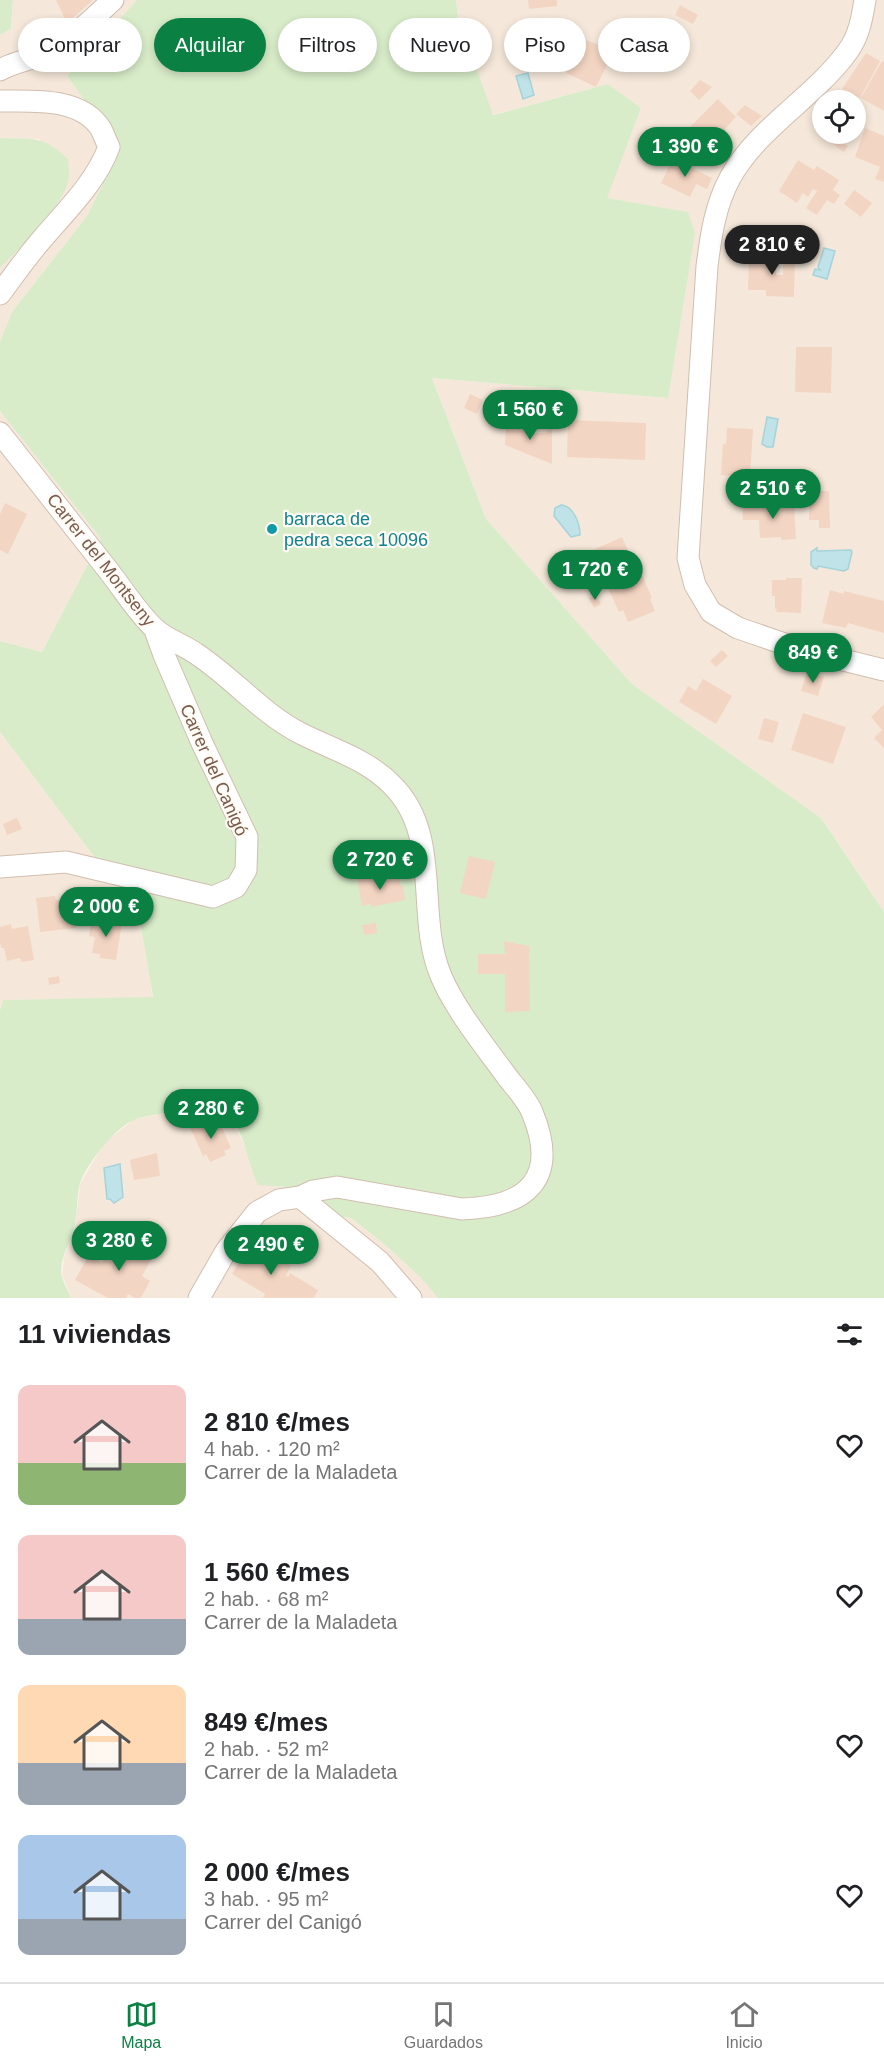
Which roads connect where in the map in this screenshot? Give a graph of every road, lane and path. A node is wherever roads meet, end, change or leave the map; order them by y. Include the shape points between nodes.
1 (113, 0) edge
2 (866, 0) edge
3 (0, 70) edge
4 (0, 101) edge
5 (0, 294) edge
6 (0, 433) edge
7 (155, 630) junction
8 (884, 670) edge
9 (0, 867) edge
10 (300, 1197) junction
11 (200, 1298) edge
12 (411, 1298) edge

1 - 3 street via 76,35 43,54
2 - 8 street via 849,50 762,136 730,177 719,201 707,266 688,558 695,585 711,612 738,628 799,649
4 - 5 street via 52,103 72,108 89,116 101,129 109,147 102,165
6 - 7 street, Carrer del Montseny
7 - 9 street, Carrer del Canigó via 247,837 246,870 236,887 213,897 66,862
7 - 10 street, Carrer del Montseny via 197,653 298,732 343,752 393,785 422,836 430,938 441,976 532,1110 541,1139 538,1177 524,1195 503,1204 462,1209 337,1187
10 - 11 street, Carrer del Montseny via 279,1200 257,1212 226,1251
10 - 12 street via 380,1262

